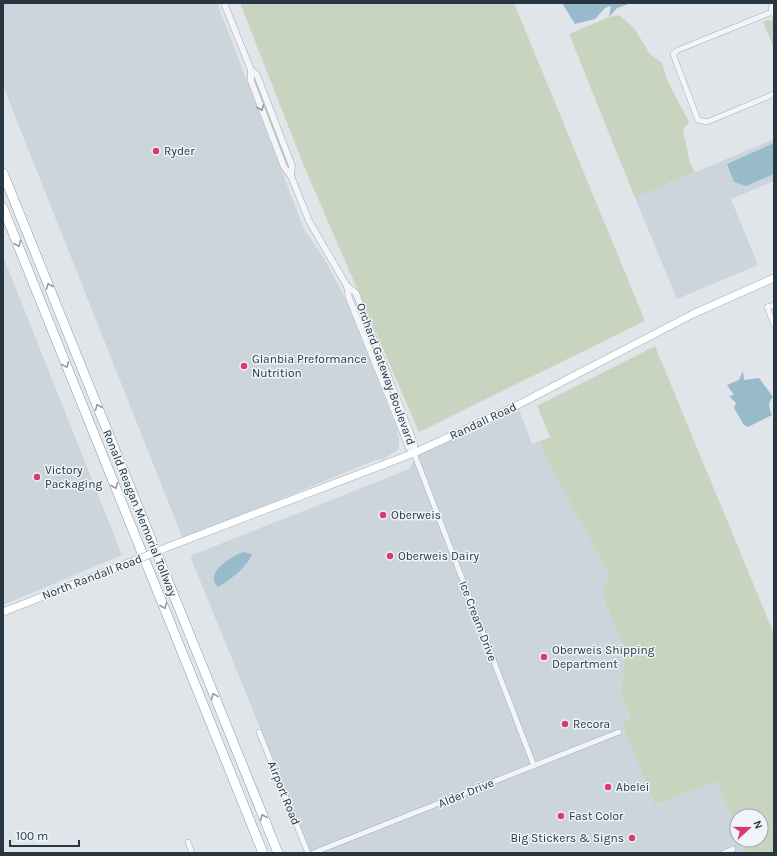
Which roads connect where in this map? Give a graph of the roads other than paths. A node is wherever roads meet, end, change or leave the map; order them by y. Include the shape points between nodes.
1 (224, 3) edge
2 (773, 3) edge
3 (773, 13) edge
4 (774, 94) edge
5 (3, 173) edge
6 (3, 208) edge
7 (774, 278) edge
8 (774, 304) edge
9 (774, 325) edge
10 (414, 453) junction
11 (181, 542) joint
12 (3, 612) edge
13 (259, 732) dead end
14 (619, 732) dead end
15 (534, 766) junction
16 (188, 842) dead end
17 (733, 849) dead end
18 (192, 853) edge
19 (263, 853) edge
20 (278, 853) edge
21 (308, 853) edge
22 (313, 853) edge
23 (724, 853) edge

1 - 10 street, Orchard Gateway Boulevard via 251,70 257,75 292,166 291,176 309,221 347,286 354,313 409,448
2 - 3 street
3 - 4 street via 672,54 698,120 704,122
20 -> 5 highway, Ronald Reagan Memorial Tollway
6 -> 19 highway, Ronald Reagan Memorial Tollway
7 - 10 main road, Randall Road via 694,314 510,409
8 - 9 street via 767,307
10 - 11 main road, Randall Road
10 - 15 street, Ice Cream Drive
11 - 12 main road, North Randall Road, bridge
13 - 21 street, Airport Road
14 - 15 street, Alder Drive
15 - 22 street, Alder Drive
16 - 18 street
17 - 23 street

